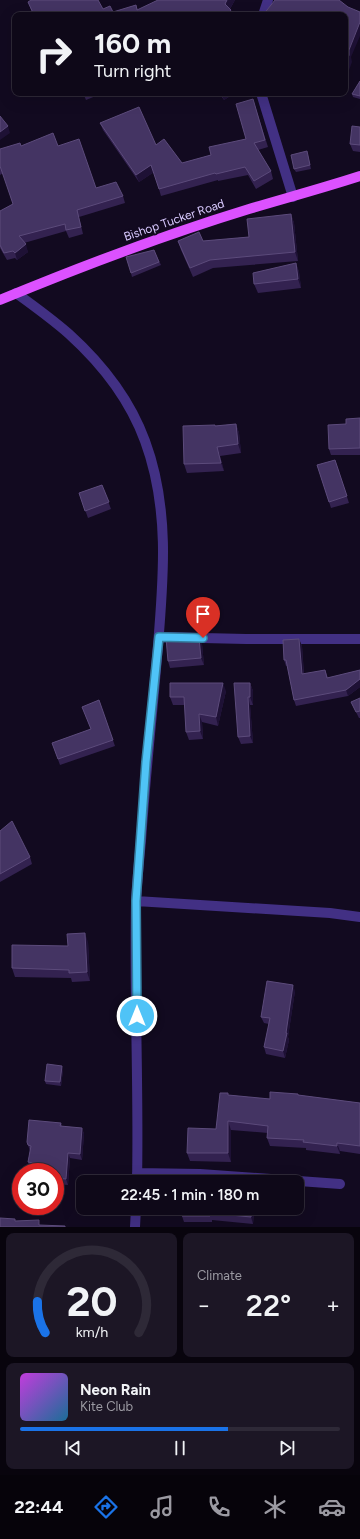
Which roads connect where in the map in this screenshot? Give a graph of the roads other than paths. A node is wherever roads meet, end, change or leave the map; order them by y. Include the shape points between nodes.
1 (268, 0) edge
2 (264, 12) edge
3 (262, 96) edge
4 (360, 176) edge
5 (293, 197) junction
6 (16, 293) junction
7 (0, 300) edge
8 (159, 637) junction
9 (360, 639) edge
10 (136, 901) junction
11 (360, 916) edge
12 (137, 1175) edge
13 (184, 1175) edge
14 (214, 1175) edge
15 (304, 1181) edge
16 (340, 1184) dead end
17 (136, 1215) edge
18 (135, 1227) edge

1 - 2 street
3 - 5 street
4 - 5 main road, Bishop Tucker Road
5 - 6 main road, Bishop Tucker Road via 137,246
6 - 7 main road, Bishop Tucker Road
6 - 8 street via 69,334 106,372 129,407 145,440 162,506 164,541
8 - 9 street
8 - 10 street via 146,762
10 - 11 street
10 - 12 street
13 - 14 street
15 - 16 street
17 - 18 street

